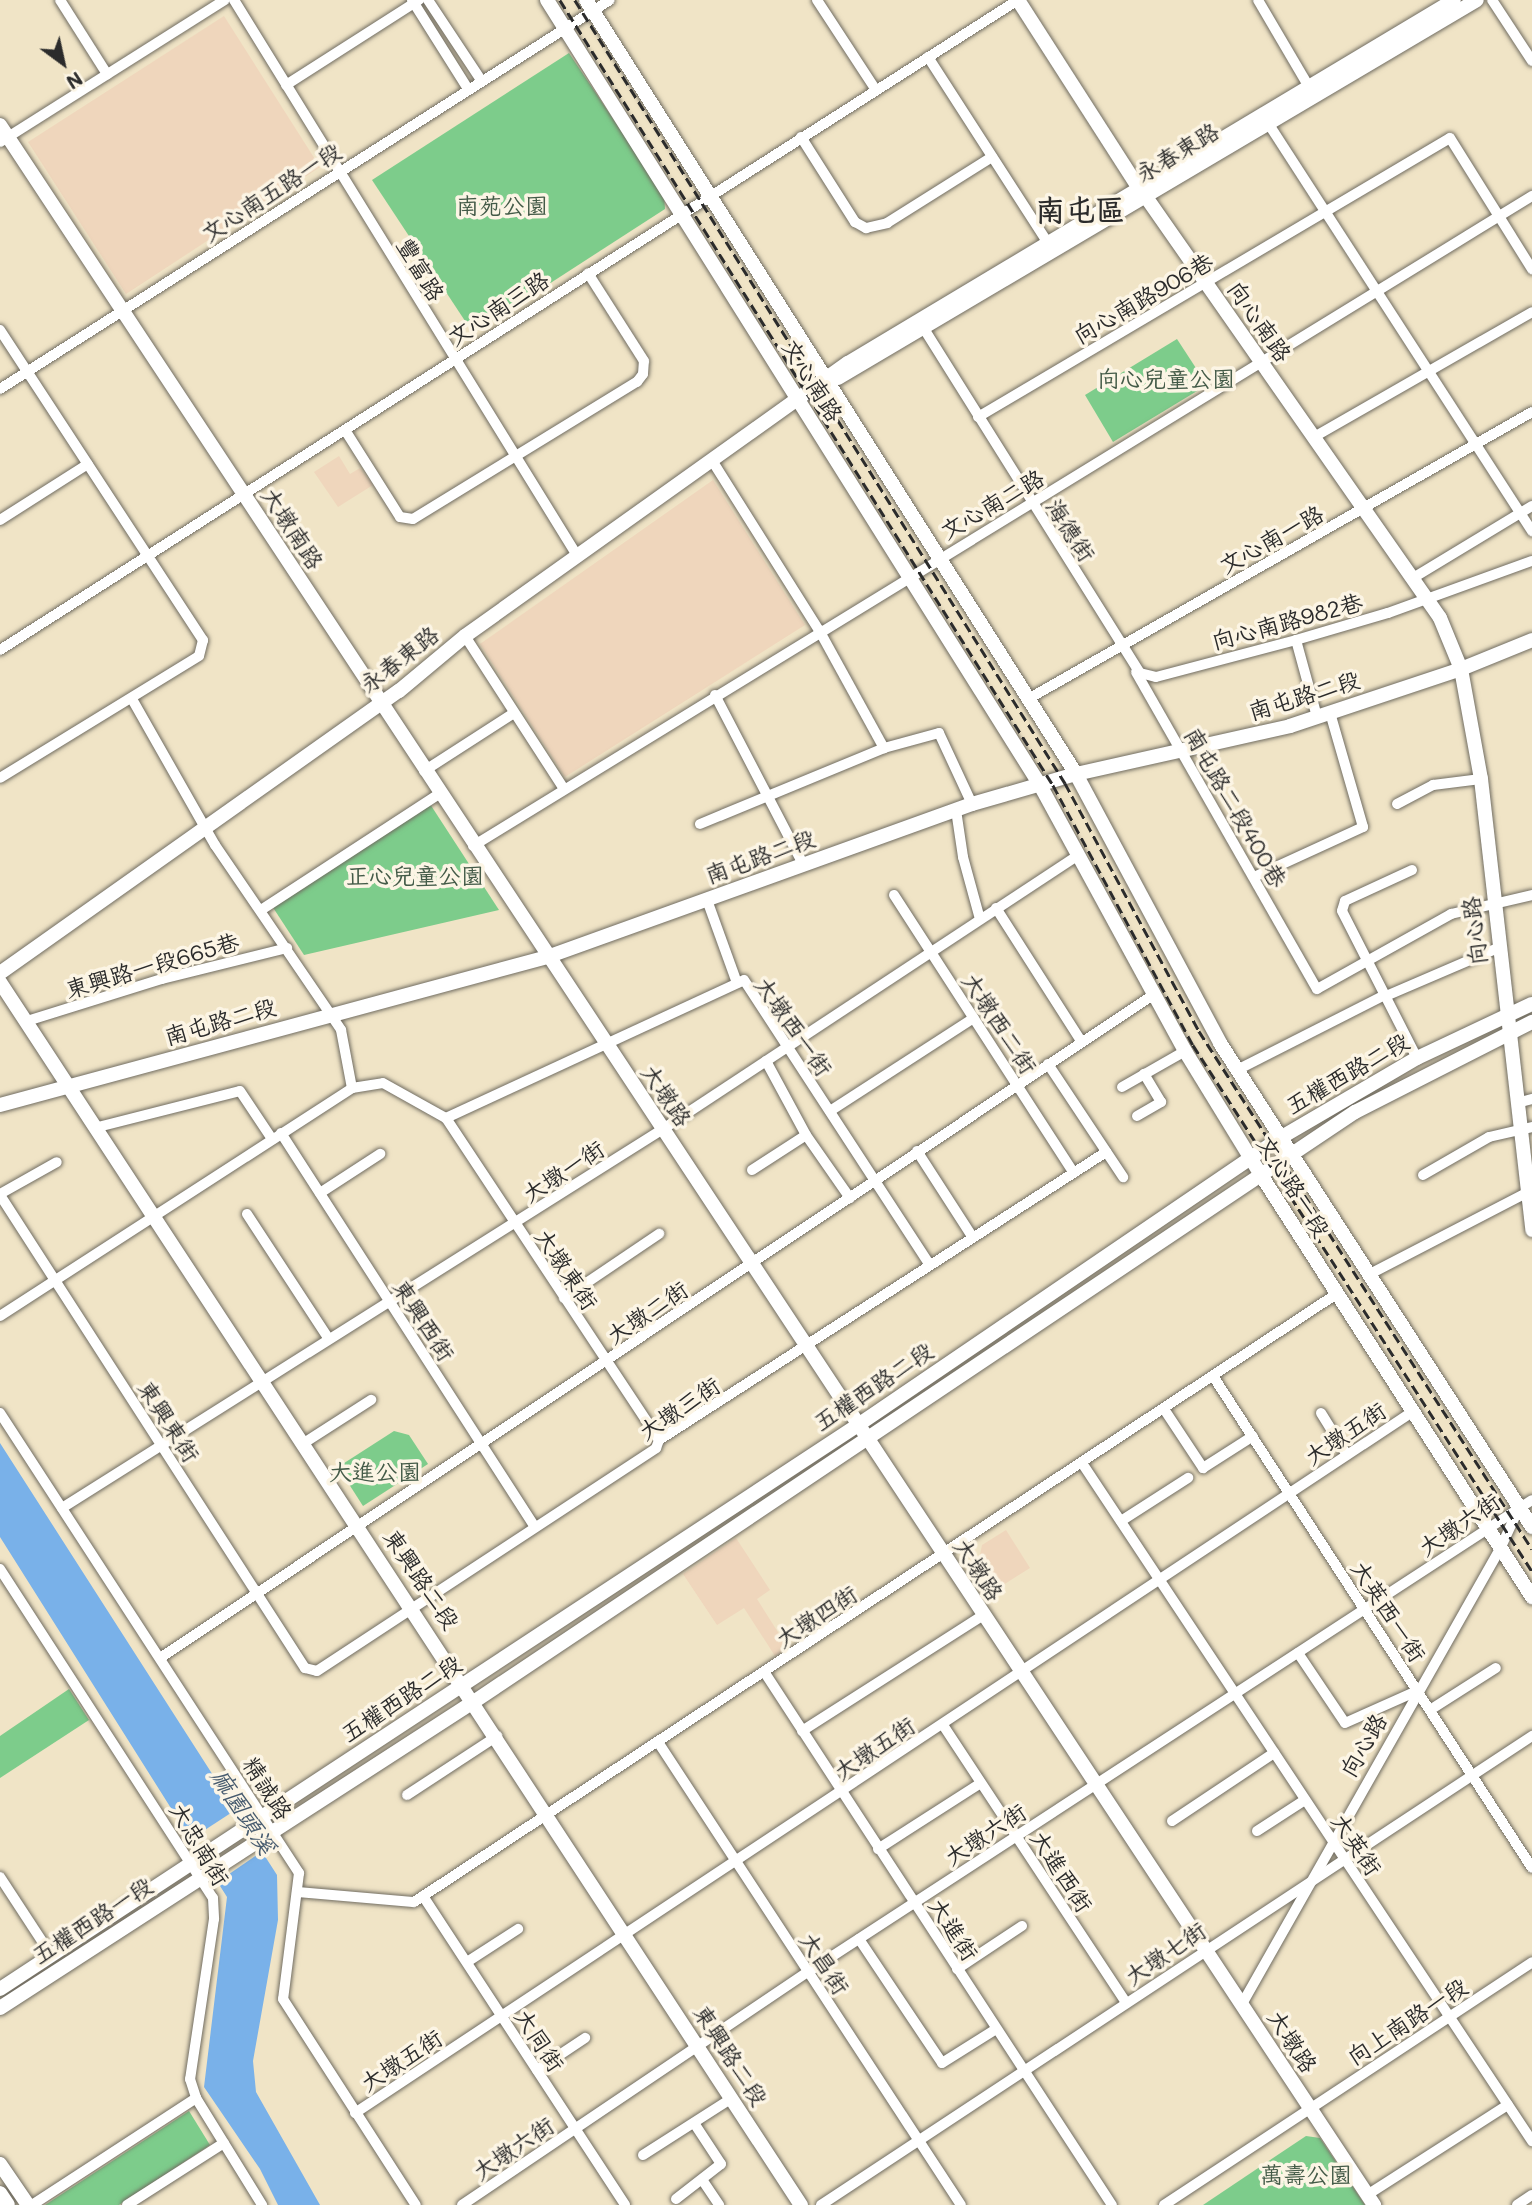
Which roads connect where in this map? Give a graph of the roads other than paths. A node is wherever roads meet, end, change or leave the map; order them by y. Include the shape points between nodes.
1 (60, 0) edge
2 (225, 0) edge
3 (233, 0) edge
4 (428, 0) edge
5 (547, 0) edge
6 (610, 0) edge
7 (817, 0) edge
8 (1018, 0) edge
9 (1258, 0) edge
10 (1454, 0) edge
11 (1477, 0) edge
12 (1492, 0) edge
13 (415, 1) edge
14 (589, 6) edge
15 (564, 27) junction
16 (928, 57) junction
17 (1532, 61) edge
18 (107, 74) junction
19 (481, 80) junction
20 (286, 85) junction
21 (468, 89) junction
22 (876, 90) junction
23 (1312, 92) junction
24 (1265, 118) junction
25 (3, 135) edge
26 (802, 137) junction
27 (992, 157) junction
28 (339, 171) junction
29 (1142, 192) junction
30 (709, 196) junction
31 (1532, 196) edge
32 (1326, 212) junction
33 (681, 214) junction
34 (1500, 216) junction
35 (1050, 247) junction
36 (1532, 269) edge
37 (588, 273) junction
38 (1206, 283) junction
39 (1378, 292) junction
40 (122, 310) junction
41 (1532, 312) edge
42 (922, 325) junction
43 (0, 330) edge
44 (454, 359) junction
45 (1262, 363) junction
46 (27, 371) junction
47 (1429, 371) junction
48 (827, 382) junction
49 (0, 389) edge
50 (799, 401) junction
51 (1532, 412) edge
52 (978, 417) junction
53 (345, 430) junction
54 (1314, 437) junction
55 (1476, 444) junction
56 (514, 454) junction
57 (713, 462) junction
58 (88, 464) junction
59 (244, 495) junction
60 (1031, 504) junction
61 (1532, 506) edge
62 (1364, 509) junction
63 (1521, 513) junction
64 (0, 520) edge
65 (1532, 531) edge
66 (149, 555) junction
67 (578, 556) junction
68 (939, 558) junction
69 (1532, 561) edge
70 (909, 576) junction
71 (1413, 578) junction
72 (1428, 600) junction
73 (819, 630) junction
74 (465, 636) junction
75 (1296, 640) junction
76 (1532, 640) edge
77 (1120, 644) junction
78 (0, 650) edge
79 (1461, 669) junction
80 (1156, 677) joint
81 (715, 695) junction
82 (132, 699) junction
83 (1028, 699) junction
84 (380, 703) junction
85 (514, 713) junction
86 (1324, 715) junction
87 (884, 747) junction
88 (1183, 752) junction
89 (424, 771) junction
90 (1076, 775) junction
91 (0, 779) edge
92 (1481, 779) junction
93 (1040, 785) junction
94 (564, 789) junction
95 (439, 794) junction
96 (766, 794) junction
97 (1397, 803) dead end
98 (972, 804) junction
99 (956, 810) junction
100 (700, 824) dead end
101 (206, 828) junction
102 (473, 846) junction
103 (1078, 855) junction
104 (803, 864) junction
105 (1412, 870) dead end
106 (1254, 877) junction
107 (894, 895) dead end
108 (1532, 895) edge
109 (707, 900) junction
110 (1493, 904) junction
111 (996, 908) junction
112 (261, 910) junction
113 (980, 919) junction
114 (287, 948) junction
115 (1498, 948) junction
116 (930, 951) junction
117 (547, 957) junction
118 (1368, 960) junction
119 (0, 973) edge
120 (0, 982) edge
121 (737, 983) junction
122 (1153, 995) junction
123 (1386, 995) junction
124 (1532, 1004) edge
125 (332, 1015) junction
126 (1507, 1017) junction
127 (974, 1018) junction
128 (27, 1021) junction
129 (1532, 1022) edge
130 (1508, 1034) junction
131 (1081, 1041) junction
132 (606, 1045) junction
133 (788, 1047) junction
134 (1185, 1051) junction
135 (1417, 1058) junction
136 (766, 1061) junction
137 (1048, 1064) junction
138 (1237, 1070) junction
139 (1144, 1074) junction
140 (1018, 1084) junction
141 (70, 1087) junction
142 (1122, 1087) dead end
143 (352, 1088) junction
144 (1532, 1099) edge
145 (1517, 1103) junction
146 (0, 1105) edge
147 (830, 1111) junction
148 (1137, 1116) dead end
149 (446, 1118) junction
150 (98, 1127) junction
151 (1526, 1128) edge
152 (663, 1129) junction
153 (806, 1135) junction
154 (277, 1136) junction
155 (1280, 1138) junction
156 (917, 1151) junction
157 (1106, 1152) junction
158 (380, 1154) dead end
159 (1291, 1154) junction
160 (1251, 1158) junction
161 (57, 1162) dead end
162 (752, 1170) dead end
163 (1074, 1173) junction
164 (1261, 1175) junction
165 (1423, 1175) dead end
166 (1123, 1177) dead end
167 (875, 1181) junction
168 (1530, 1191) edge
169 (0, 1194) edge
170 (320, 1194) junction
171 (850, 1198) junction
172 (247, 1214) dead end
173 (156, 1216) junction
174 (514, 1225) junction
175 (1532, 1230) edge
176 (659, 1234) dead end
177 (974, 1237) junction
178 (930, 1265) junction
179 (751, 1266) junction
180 (1368, 1275) junction
181 (55, 1281) junction
182 (1335, 1295) junction
183 (564, 1298) junction
184 (388, 1299) junction
185 (0, 1316) edge
186 (328, 1338) junction
187 (807, 1348) junction
188 (606, 1363) junction
189 (1213, 1376) junction
190 (262, 1380) junction
191 (371, 1400) dead end
192 (1164, 1409) junction
193 (1412, 1412) junction
194 (0, 1413) edge
195 (1321, 1413) dead end
196 (858, 1425) junction
197 (1253, 1436) junction
198 (659, 1440) junction
199 (868, 1440) junction
200 (304, 1443) junction
201 (481, 1444) junction
202 (161, 1445) junction
203 (1347, 1455) junction
204 (1082, 1463) junction
205 (1188, 1478) dead end
206 (1290, 1493) junction
207 (1525, 1503) edge
208 (62, 1508) junction
209 (1121, 1521) junction
210 (360, 1527) junction
211 (535, 1527) junction
212 (1532, 1527) edge
213 (1488, 1529) junction
214 (1500, 1549) junction
215 (943, 1555) junction
216 (0, 1569) edge
217 (1160, 1580) junction
218 (257, 1595) junction
219 (1532, 1597) edge
220 (413, 1607) junction
221 (1365, 1609) junction
222 (982, 1616) junction
223 (1298, 1653) junction
224 (160, 1658) junction
225 (305, 1668) joint
226 (1496, 1668) dead end
227 (765, 1673) junction
228 (1020, 1674) junction
229 (464, 1685) junction
230 (1418, 1692) junction
231 (1234, 1694) junction
232 (475, 1701) junction
233 (1430, 1710) junction
234 (943, 1725) junction
235 (802, 1731) junction
236 (497, 1736) junction
237 (1532, 1736) edge
238 (658, 1742) junction
239 (1274, 1753) junction
240 (1472, 1775) junction
241 (981, 1783) junction
242 (1095, 1785) junction
243 (842, 1793) junction
244 (407, 1795) dead end
245 (1305, 1800) junction
246 (548, 1814) junction
247 (255, 1819) junction
248 (1172, 1821) dead end
249 (1257, 1831) dead end
250 (265, 1834) junction
251 (1016, 1836) junction
252 (1333, 1842) junction
253 (878, 1849) junction
254 (196, 1858) junction
255 (1344, 1858) junction
256 (737, 1863) junction
257 (1532, 1868) edge
258 (206, 1873) junction
259 (0, 1877) edge
260 (1315, 1877) junction
261 (297, 1892) junction
262 (423, 1896) junction
263 (914, 1903) junction
264 (1022, 1926) dead end
265 (518, 1929) dead end
266 (627, 1937) junction
267 (859, 1939) junction
268 (1206, 1949) junction
269 (51, 1955) junction
270 (467, 1962) junction
271 (1532, 1962) edge
272 (957, 1969) junction
273 (808, 1972) junction
274 (0, 1989) edge
275 (1126, 2003) junction
276 (1242, 2004) junction
277 (0, 2008) edge
278 (503, 2017) junction
279 (1450, 2017) junction
280 (996, 2029) junction
281 (585, 2038) dead end
282 (700, 2049) junction
283 (537, 2070) junction
284 (1024, 2071) junction
285 (196, 2098) junction
286 (732, 2098) junction
287 (1508, 2105) junction
288 (1310, 2108) junction
289 (355, 2113) junction
290 (694, 2123) junction
291 (576, 2129) junction
292 (919, 2141) junction
293 (1532, 2141) edge
294 (224, 2143) junction
295 (643, 2155) dead end
296 (0, 2164) edge
297 (703, 2181) junction
298 (0, 2193) edge
299 (1532, 2195) edge
300 (676, 2199) dead end
301 (1370, 2200) edge
302 (8, 2205) edge
303 (30, 2205) edge
304 (127, 2205) edge
305 (262, 2205) edge
306 (416, 2205) edge
307 (462, 2205) edge
308 (625, 2205) edge
309 (719, 2205) edge
310 (801, 2205) edge
311 (821, 2205) edge
312 (961, 2205) edge
313 (1112, 2205) edge
314 (1164, 2205) edge
315 (1517, 2205) edge

1 - 18 street
2 - 18 street
3 - 20 street, 豐富路
4 - 19 street
5 - 15 main road, 文心南路
6 - 14 street
7 - 22 street
8 - 16 street, 文心南三路
8 - 29 main road, 向心南路
9 - 23 street
10 - 23 main road, 永春東路
11 - 23 main road, 永春東路
12 - 17 street
13 - 20 street
13 - 21 street
14 - 15 street, 文心南五路一段
14 - 30 main road, 文心南路
15 - 19 street, 文心南五路一段
15 - 33 main road, 文心南路
16 - 22 street, 文心南三路
16 - 27 street
18 - 25 street
19 - 21 street, 文心南五路一段
20 - 28 street, 豐富路
21 - 28 street, 文心南五路一段
22 - 26 street, 文心南三路
23 - 24 main road, 永春東路
24 - 29 main road, 永春東路
24 - 32 street
25 - 40 main road, 大墩南路
26 - 27 street via 855,222 866,228 887,223
26 - 30 street, 文心南三路
27 - 35 street
28 - 40 street, 文心南五路一段
28 - 44 street, 豐富路
29 - 35 main road, 永春東路
29 - 38 main road, 向心南路
30 - 33 street, 文心南三路
30 - 48 main road, 文心南路
31 - 34 street, 文心南二路
32 - 34 street, 向心南路906巷 via 1450,138
32 - 38 street, 向心南路906巷
32 - 39 street
33 - 37 street, 文心南三路
33 - 50 main road, 文心南路
34 - 36 street
34 - 39 street, 文心南二路
35 - 42 main road, 永春東路
37 - 44 street, 文心南三路
37 - 56 street via 644,361 643,374
38 - 45 main road, 向心南路
38 - 52 street, 向心南路906巷
39 - 45 street, 文心南二路
39 - 47 street
40 - 46 street, 文心南五路一段
40 - 59 main road, 大墩南路
41 - 47 street
42 - 48 main road, 永春東路 via 853,372
42 - 52 street, 海德街
43 - 46 street
44 - 53 street, 文心南三路
44 - 56 street, 豐富路
45 - 54 main road, 向心南路
45 - 60 street, 文心南二路
46 - 49 street, 文心南五路一段
46 - 58 street
47 - 54 street
47 - 55 street
48 - 50 main road, 永春東路
48 - 68 main road, 文心南路
50 - 57 main road, 永春東路
50 - 70 main road, 文心南路
51 - 55 street, 文心南一路
52 - 60 street, 海德街
53 - 56 street via 400,517 413,519
53 - 59 street, 文心南三路
54 - 62 main road, 向心南路
55 - 62 street, 文心南一路
55 - 63 street
56 - 67 street, 豐富路
57 - 67 main road, 永春東路
57 - 73 street
58 - 64 street
58 - 66 street
59 - 66 street, 文心南三路
59 - 84 main road, 大墩南路
60 - 68 street, 文心南二路
60 - 77 street, 海德街
61 - 63 street
62 - 71 main road, 向心南路
62 - 77 street, 文心南一路
63 - 65 street
63 - 71 street
66 - 78 street, 文心南三路
66 - 82 street via 203,640 202,649 199,656
67 - 74 main road, 永春東路
68 - 70 street, 文心南二路
68 - 83 main road, 文心南路
69 - 72 street, 向心南路982巷
70 - 73 street, 文心南二路
70 - 93 main road, 文心南路
71 - 72 main road, 向心南路
72 - 75 street, 向心南路982巷
72 - 79 main road, 向心南路
73 - 81 street, 文心南二路
73 - 87 street
74 - 84 main road, 永春東路
74 - 85 street
75 - 80 street, 向心南路982巷
75 - 86 street
76 - 79 main road, 南屯路二段
77 - 80 street, 海德街 via 1140,673
77 - 83 street, 文心南一路
77 - 88 street, 南屯路二段400巷
79 - 86 main road, 南屯路二段
79 - 92 main road, 向心路
81 - 94 street, 文心南二路
81 - 96 street
82 - 91 street
82 - 101 street
83 - 90 main road, 文心南路
84 - 89 main road, 大墩南路
84 - 101 main road, 永春東路
85 - 89 street
85 - 94 street
86 - 88 main road, 南屯路二段
86 - 106 street via 1363,827
87 - 96 street
87 - 98 street via 939,733
88 - 90 main road, 南屯路二段
88 - 106 street, 南屯路二段400巷
89 - 95 main road, 大墩南路
90 - 93 main road, 南屯路二段
90 - 138 main road, 文心路一段
92 - 97 street via 1433,785
92 - 110 main road, 向心路
93 - 98 main road, 南屯路二段
93 - 103 main road, 文心路一段
94 - 102 street, 文心南二路
95 - 102 main road, 大墩南路
95 - 112 street
96 - 100 street
96 - 104 street
98 - 99 main road, 南屯路二段
99 - 104 main road, 南屯路二段
99 - 113 street
101 - 112 street
101 - 119 main road, 永春東路
102 - 117 main road, 大墩南路
103 - 111 street, 大墩一街
103 - 122 main road, 文心路一段
104 - 109 main road, 南屯路二段
105 - 118 street via 1345,901 1342,911
106 - 118 street, 南屯路二段400巷 via 1317,989
107 - 116 street, 大墩西二街
108 - 110 street
109 - 117 main road, 南屯路二段
109 - 121 street
110 - 115 main road, 向心路
110 - 118 street via 1451,914
111 - 113 street, 大墩一街
111 - 131 street
112 - 114 street
113 - 116 street, 大墩一街
114 - 125 street
114 - 128 street, 東興路一段665巷 via 162,979
115 - 123 street
115 - 126 main road, 向心路
116 - 127 street, 大墩西二街
116 - 133 street, 大墩一街
117 - 125 main road, 南屯路二段
117 - 132 main road, 大墩路
118 - 123 street
120 - 128 main road, 東興路二段
121 - 132 street, 大墩西一街
121 - 133 street, 大墩西一街 via 744,980
122 - 131 street, 大墩二街
122 - 134 main road, 文心路一段
123 - 135 street
123 - 138 street
124 - 126 main road, 五權西路二段
125 - 141 main road, 南屯路二段
125 - 143 street via 341,1030
126 - 130 main road, 向心路
126 - 135 main road, 五權西路二段
127 - 140 street, 大墩西二街
127 - 147 street
128 - 141 main road, 東興路二段
129 - 130 main road, 五權西路二段
130 - 145 main road, 向心路
130 - 159 main road, 五權西路二段 via 1355,1112
131 - 137 street, 大墩二街
132 - 149 street, 大墩西一街
132 - 152 main road, 大墩路
133 - 136 street, 大墩一街
133 - 147 street, 大墩西一街
134 - 139 street
134 - 160 main road, 文心路一段
135 - 155 main road, 五權西路二段
136 - 152 street, 大墩一街
136 - 153 street
137 - 140 street, 大墩二街
137 - 157 street
138 - 155 main road, 文心路一段
139 - 142 street
139 - 148 street via 1161,1102
140 - 156 street, 大墩二街
140 - 163 street, 大墩西二街
141 - 146 main road, 南屯路二段
141 - 150 main road, 東興路二段
143 - 149 street via 383,1083
143 - 154 street
144 - 145 street
145 - 151 main road, 向心路
147 - 167 street, 大墩西一街
149 - 174 street, 大墩東街
150 - 154 street, 東興西街 via 240,1091
150 - 173 main road, 東興路二段
151 - 165 street via 1489,1137
151 - 168 main road, 向心路
152 - 174 street, 大墩一街
152 - 179 main road, 大墩路
153 - 162 street
153 - 171 street
154 - 170 street, 東興西街
154 - 173 street
155 - 159 main road, 文心路一段
155 - 160 main road, 五權西路二段
156 - 167 street, 大墩二街
156 - 177 street
157 - 163 street, 大墩三街
157 - 166 street
158 - 170 street
159 - 164 main road, 五權西路二段
159 - 180 main road, 文心路一段
160 - 164 main road, 文心路一段
160 - 196 main road, 五權西路二段
161 - 169 street
163 - 177 street, 大墩三街
164 - 182 main road, 文心路一段
164 - 199 main road, 五權西路二段
167 - 171 street, 大墩二街
167 - 178 street, 大墩西一街
168 - 175 main road, 向心路
168 - 180 street
169 - 181 street, 東興東街
170 - 184 street, 東興西街
171 - 179 street, 大墩二街
172 - 186 street
173 - 181 street
173 - 190 main road, 東興路二段
174 - 183 street, 大墩東街
174 - 184 street, 大墩一街
176 - 183 street
177 - 178 street, 大墩三街
178 - 187 street, 大墩三街
179 - 187 main road, 大墩路
179 - 188 street, 大墩二街
180 - 207 main road, 文心路一段
181 - 185 street
181 - 202 street, 東興東街
182 - 189 street, 大墩四街
182 - 193 main road, 文心路一段
183 - 188 street, 大墩東街
184 - 186 street, 大墩一街
184 - 201 street, 東興西街
186 - 190 street, 大墩一街
187 - 196 main road, 大墩路
187 - 198 street, 大墩三街
188 - 198 street, 大墩東街
188 - 201 street, 大墩二街
189 - 192 street, 大墩四街
189 - 197 street, 大英西一街
190 - 200 main road, 東興路二段
190 - 202 street, 大墩一街
191 - 200 street
192 - 197 street via 1203,1468
192 - 204 street, 大墩四街
193 - 203 street, 大墩五街
193 - 213 main road, 文心路一段
194 - 208 street, 精誠路
195 - 203 street
196 - 199 main road, 大墩路
196 - 229 main road, 五權西路二段
197 - 206 street, 大英西一街
198 - 211 street, 大墩三街 via 656,1448
199 - 215 main road, 大墩路
199 - 232 main road, 五權西路二段
200 - 210 main road, 東興路二段
201 - 210 street, 大墩二街
201 - 211 street, 東興西街
202 - 208 street, 大墩一街
202 - 218 street, 東興東街
203 - 206 street, 大墩五街
204 - 209 street, 大英街
204 - 215 street, 大墩四街
205 - 209 street
206 - 217 street, 大墩五街
206 - 221 street, 大英西一街
207 - 212 main road, 文心路一段
207 - 213 street, 大墩六街
207 - 214 street, 向心路
208 - 224 street, 精誠路
209 - 217 street, 大英街
210 - 218 street, 大墩二街
210 - 220 main road, 東興路二段
211 - 220 street, 大墩三街
213 - 214 main road, 文心路一段
213 - 221 street, 大墩六街
214 - 219 main road, 文心路一段
214 - 230 street, 向心路
215 - 222 main road, 大墩路
215 - 227 street, 大墩四街
216 - 254 street, 大忠南街
217 - 228 street, 大墩五街
217 - 231 street, 大英街
218 - 224 street, 大墩二街
218 - 225 street, 東興東街
220 - 225 street, 大墩三街 via 317,1671
220 - 229 main road, 東興路二段
221 - 223 street, 大墩六街
221 - 230 street, 大英西一街
222 - 228 main road, 大墩路
222 - 235 street
223 - 230 street via 1345,1723
223 - 231 street, 大墩六街
224 - 247 street, 精誠路
226 - 233 street
227 - 235 street, 大進街
227 - 238 street, 大墩四街
228 - 234 street, 大墩五街
228 - 242 main road, 大墩路
229 - 232 main road, 東興路二段
229 - 247 main road, 五權西路二段
230 - 233 street, 大英西一街
230 - 252 street, 向心路
231 - 239 street, 大英街
231 - 242 street, 大墩六街
232 - 236 main road, 東興路二段
232 - 250 main road, 五權西路二段
233 - 240 street, 大英西一街
234 - 241 street, 大進西街
234 - 243 street, 大墩五街
235 - 243 street, 大進街
236 - 244 street
236 - 246 main road, 東興路二段
237 - 240 street, 大墩七街
238 - 246 street, 大墩四街
238 - 256 street, 大昌街
239 - 245 street, 大英街
239 - 248 street
240 - 255 street, 大墩七街
240 - 257 street, 大英西一街
241 - 251 street, 大進西街
241 - 253 street
242 - 251 street, 大墩六街
242 - 268 main road, 大墩路
243 - 253 street, 大進街
243 - 256 street, 大墩五街
245 - 249 street
245 - 252 street, 大英街
246 - 262 street, 大墩四街
246 - 266 main road, 東興路二段
247 - 250 street, 精誠路
247 - 254 main road, 五權西路二段
250 - 258 main road, 五權西路二段
250 - 261 street, 精誠路 via 299,1873
251 - 263 street, 大墩六街
251 - 275 street, 大進西街
252 - 255 street, 大英街
252 - 260 street, 向心路
253 - 263 street, 大進街
254 - 258 street, 大忠南街
254 - 269 main road, 五權西路一段
255 - 260 street, 大墩七街
255 - 279 street, 大英街
256 - 266 street, 大墩五街
256 - 273 street, 大昌街
258 - 277 main road, 五權西路一段
258 - 285 street, 大忠南街 via 214,1919 190,2079
259 - 269 street
260 - 268 street, 大墩七街
260 - 276 street, 向心路
261 - 262 street, 大墩四街 via 414,1902
261 - 289 street, 精誠路 via 283,1999
262 - 270 street, 大同街
263 - 267 street, 大墩六街
263 - 272 street, 大進街
264 - 272 street
265 - 270 street
266 - 278 street, 大墩五街
266 - 282 main road, 東興路二段
267 - 273 street, 大墩六街
267 - 280 street via 942,2063
268 - 275 street, 大墩七街
268 - 276 main road, 大墩路
269 - 274 main road, 五權西路一段
270 - 278 street, 大同街
271 - 279 street, 向上南路一段
272 - 280 street, 大進街
273 - 282 street, 大墩六街
273 - 292 street, 大昌街
275 - 284 street, 大墩七街
276 - 288 main road, 大墩路
278 - 283 street, 大同街
278 - 289 street, 大墩五街
279 - 287 street, 大英街
279 - 288 street, 向上南路一段
280 - 284 street, 大進街
281 - 283 street
282 - 286 main road, 東興路二段
282 - 291 street, 大墩六街
283 - 291 street, 大同街
284 - 292 street, 大墩七街
284 - 313 street, 大進街
285 - 294 street, 大忠南街
285 - 303 street
286 - 290 street
286 - 310 main road, 東興路二段
287 - 293 street, 大英街
287 - 301 street
288 - 301 main road, 大墩路
288 - 314 street, 向上南路一段
289 - 306 street, 精誠路
290 - 295 street
290 - 297 street via 721,2164
291 - 307 street, 大墩六街
291 - 308 street, 大同街
292 - 311 street, 大墩七街
292 - 312 street, 大昌街
294 - 304 street
294 - 305 street, 大忠南街
296 - 303 main road
297 - 300 street
297 - 309 street
298 - 302 main road
299 - 315 street

